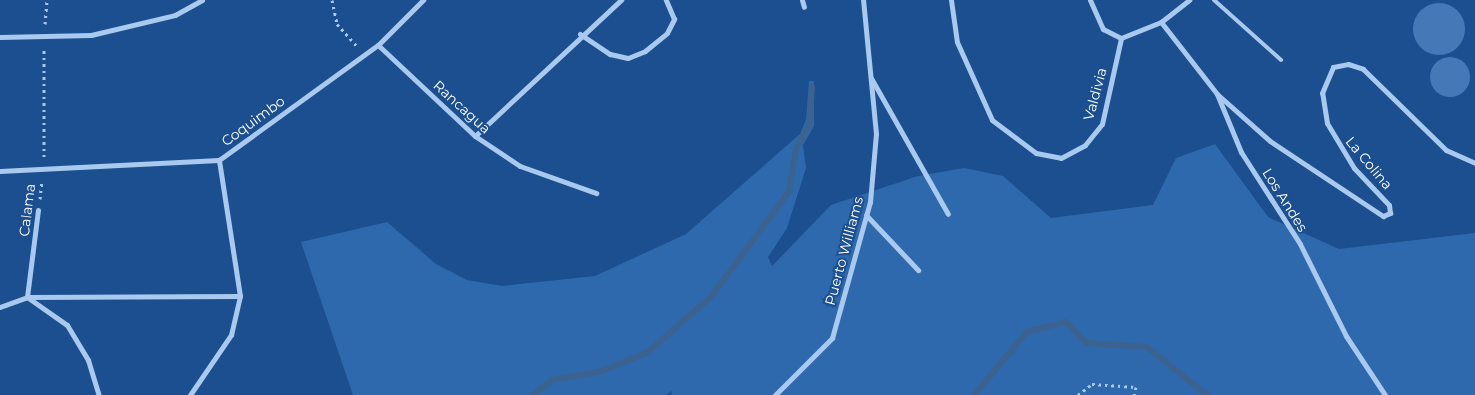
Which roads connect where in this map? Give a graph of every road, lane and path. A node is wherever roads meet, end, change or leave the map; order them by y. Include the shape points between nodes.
1 (47, 0) edge
2 (202, 0) edge
3 (332, 0) edge
4 (423, 0) edge
5 (621, 0) edge
6 (666, 0) edge
7 (802, 0) edge
8 (863, 0) edge
9 (951, 0) edge
10 (1090, 0) edge
11 (1189, 0) edge
12 (1214, 0) edge
13 (804, 7) dead end
14 (1161, 22) junction
15 (580, 34) junction
16 (44, 35) junction
17 (0, 37) edge
18 (1121, 38) junction
19 (378, 45) junction
20 (365, 54) junction
21 (1280, 60) dead end
22 (869, 76) junction
23 (1217, 94) junction
24 (475, 136) junction
25 (219, 160) junction
26 (1475, 163) edge
27 (44, 166) junction
28 (0, 172) edge
29 (596, 193) dead end
30 (38, 210) joint
31 (948, 214) dead end
32 (866, 215) junction
33 (918, 270) dead end
34 (240, 296) junction
35 (27, 298) junction
36 (0, 307) edge
37 (98, 395) edge
38 (190, 395) edge
39 (775, 395) edge
40 (1078, 395) edge
41 (1134, 395) edge
42 (1385, 395) edge

1 - 16 path, Calama
2 - 16 street via 175,14 91,35
3 - 20 path via 337,24
4 - 19 street, Coquimbo
5 - 15 street
6 - 15 street via 674,19 667,33 645,51 628,58 610,54
7 - 13 street
8 - 22 street, Puerto Williams
9 - 18 street, Valdivia via 957,42 992,120 1036,153 1061,158 1085,145 1102,124
10 - 18 street via 1102,29
11 - 14 street
12 - 21 lane
14 - 18 street
14 - 23 street, Los Andes
15 - 24 street
16 - 17 street
16 - 27 path, Calama
19 - 20 street, Coquimbo
19 - 24 street, Rancagua
20 - 25 street, Coquimbo
22 - 31 street
22 - 32 street, Puerto Williams via 876,134
23 - 26 street, La Colina via 1270,142 1383,216 1390,213 1389,205 1349,161 1327,123 1322,93 1333,67 1348,64 1363,69 1446,150
23 - 42 street, Los Andes via 1237,146 1300,244 1346,336
24 - 29 street, Rancagua via 520,166
25 - 27 street, Coquimbo
25 - 34 street
27 - 28 street, Coquimbo
27 - 30 path, Calama
30 - 35 street, Calama
32 - 33 street
32 - 39 street, Puerto Williams via 832,338
34 - 35 street
34 - 38 street via 231,335
35 - 36 street
35 - 37 street via 67,325 88,360
40 - 41 path via 1092,384 1136,387

